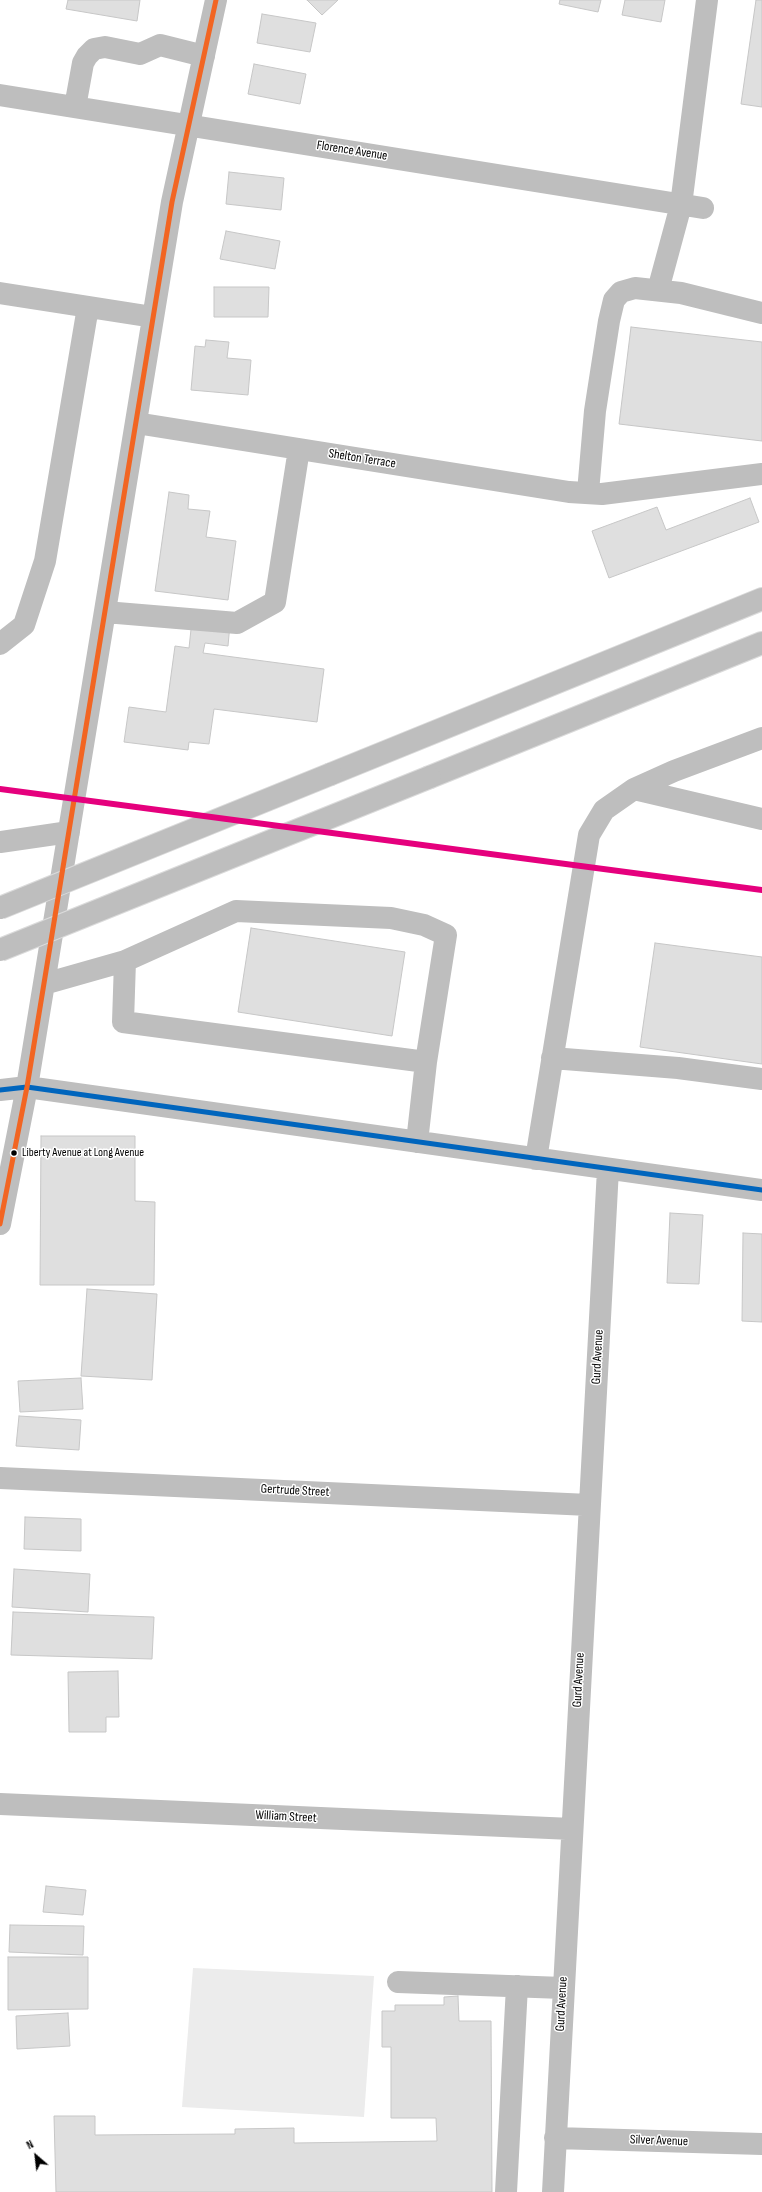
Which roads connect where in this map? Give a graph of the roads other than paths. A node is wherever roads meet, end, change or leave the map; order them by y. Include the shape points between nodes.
1 (216, 0) edge
2 (707, 0) edge
3 (204, 56) junction
4 (0, 95) edge
5 (75, 107) junction
6 (189, 125) junction
7 (681, 205) junction
8 (703, 208) dead end
9 (658, 290) junction
10 (0, 293) edge
11 (88, 307) junction
12 (762, 313) edge
13 (153, 317) junction
14 (136, 423) junction
15 (299, 449) junction
16 (762, 474) edge
17 (588, 492) junction
18 (762, 599) edge
19 (105, 612) junction
20 (762, 643) edge
21 (0, 644) edge
22 (759, 742) edge
23 (634, 789) junction
24 (762, 819) edge
25 (70, 832) junction
26 (0, 842) edge
27 (0, 908) edge
28 (0, 950) edge
29 (125, 961) junction
30 (44, 984) junction
31 (552, 1058) junction
32 (426, 1062) junction
33 (762, 1079) edge
34 (27, 1087) junction
35 (0, 1090) edge
36 (417, 1142) junction
37 (536, 1158) junction
38 (608, 1169) junction
39 (762, 1190) edge
40 (0, 1224) edge
41 (0, 1478) edge
42 (589, 1505) junction
43 (0, 1804) edge
44 (572, 1829) junction
45 (398, 1982) dead end
46 (517, 1986) junction
47 (563, 1988) junction
48 (556, 2138) junction
49 (762, 2144) edge
50 (506, 2192) edge
51 (553, 2192) edge

1 - 3 main road
2 - 7 main road
3 - 5 main road via 160,45 140,54 105,47 94,49 83,63
3 - 6 main road
4 - 5 main road, Florence Avenue
5 - 6 main road, Florence Avenue
6 - 7 main road, Florence Avenue
6 - 13 main road via 172,202
7 - 8 main road, Florence Avenue
7 - 9 main road
9 - 12 main road via 681,293
9 - 17 main road via 636,288 621,292 614,300 595,411
10 - 11 main road
11 - 13 main road
11 - 21 main road via 45,561 24,625
13 - 14 main road
14 - 15 main road, Shelton Terrace
14 - 19 main road
15 - 17 main road, Shelton Terrace via 569,492
15 - 19 main road via 275,602 237,623
16 - 17 main road, Shelton Terrace via 602,494
18 - 27 main road, bridge
19 - 25 main road
20 - 28 main road, bridge
22 - 23 main road via 674,771
23 - 24 main road
23 - 31 main road via 604,810 588,836
25 - 26 main road
25 - 30 main road
29 - 30 main road
29 - 32 main road via 123,1022
29 - 32 main road via 236,910 391,918 424,925 446,935
30 - 34 main road
31 - 33 main road via 678,1068
31 - 37 main road
32 - 36 main road
34 - 35 main road
34 - 36 main road
34 - 40 main road
36 - 37 main road
37 - 38 main road
38 - 39 main road
38 - 42 main road, Gurd Avenue
41 - 42 main road, Gertrude Street
42 - 44 main road, Gurd Avenue
43 - 44 main road, William Street
44 - 47 main road, Gurd Avenue
45 - 46 main road
46 - 47 main road
46 - 50 main road
47 - 48 main road, Gurd Avenue
48 - 49 main road, Silver Avenue
48 - 51 main road, Gurd Avenue

